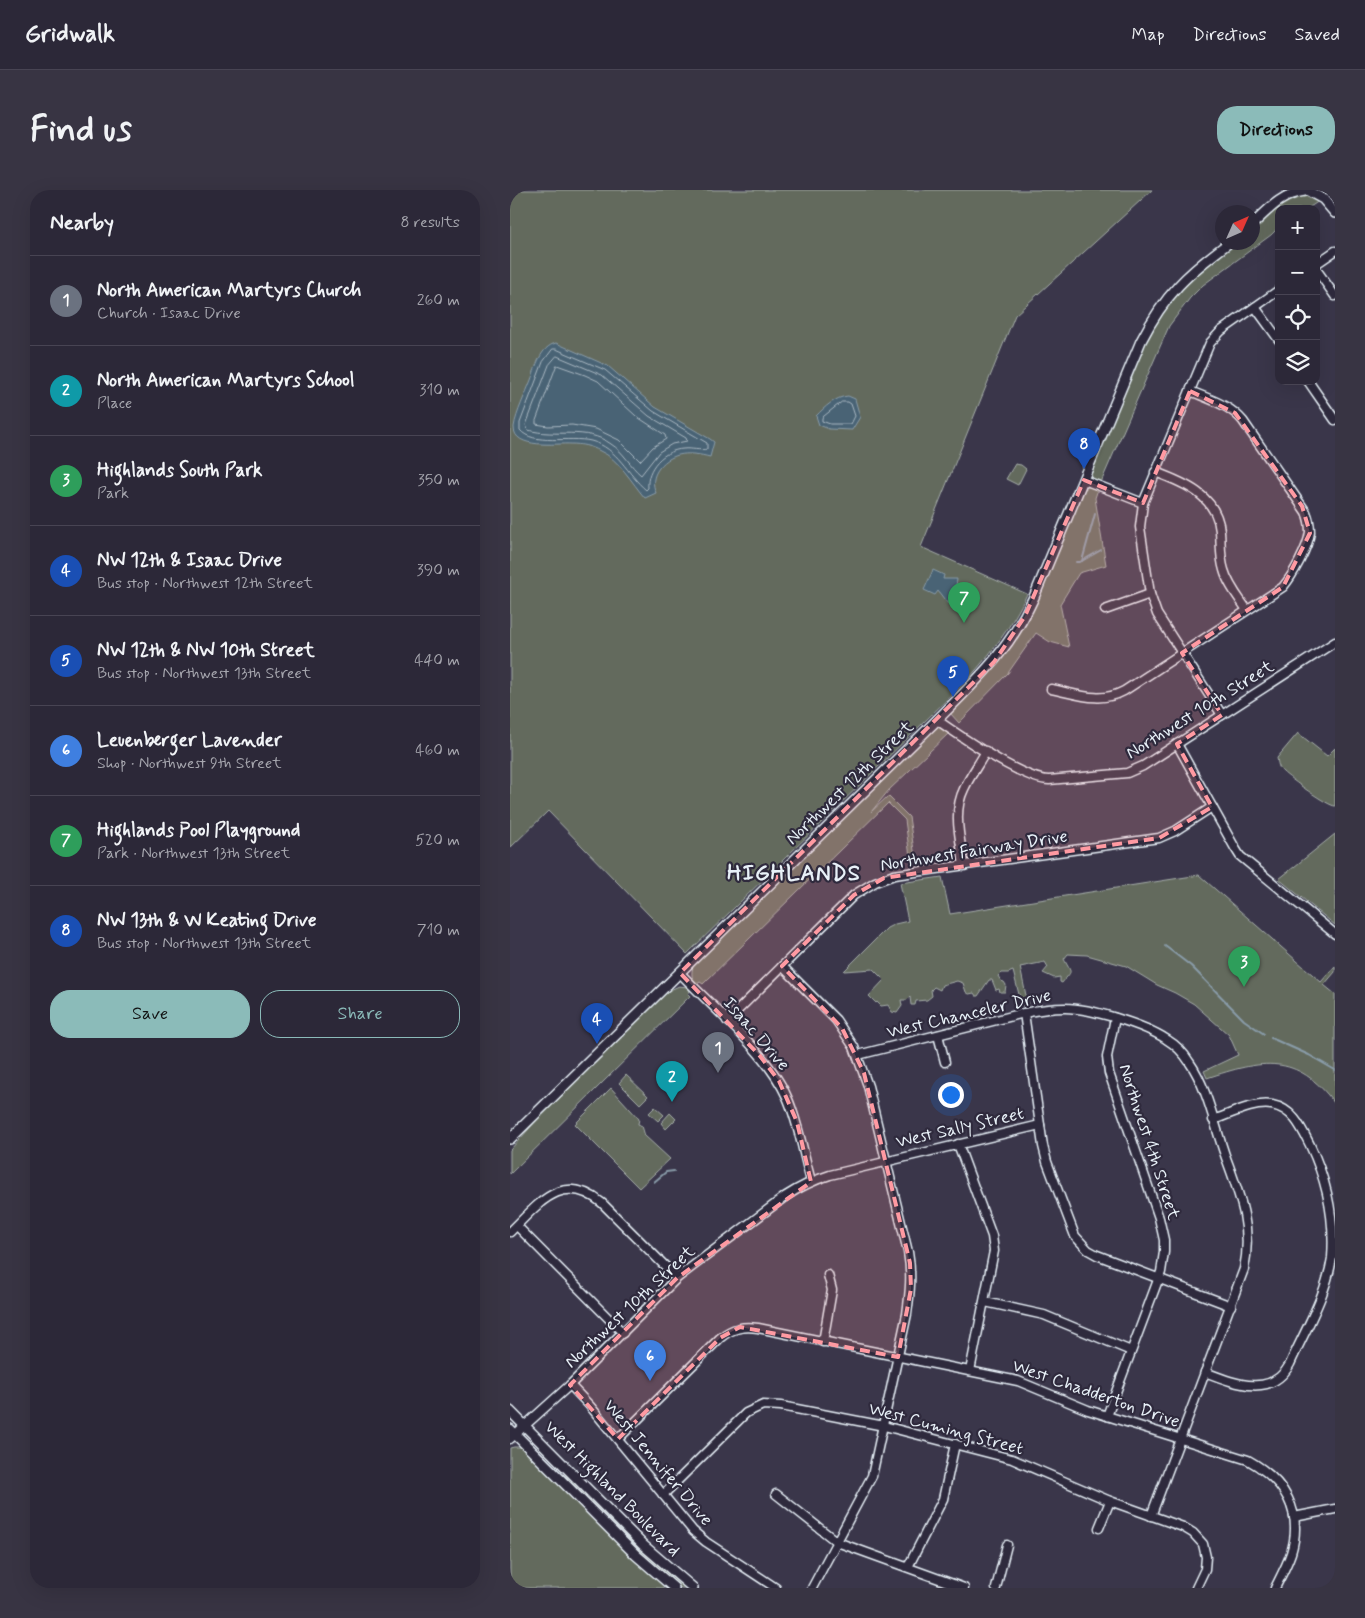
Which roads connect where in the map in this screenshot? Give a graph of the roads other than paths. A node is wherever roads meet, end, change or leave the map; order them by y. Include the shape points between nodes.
1 (1280, 190) edge
2 (1309, 191) edge
3 (1268, 208) junction
4 (1335, 213) edge
5 (1260, 216) edge
6 (1219, 250) edge
7 (1335, 251) edge
8 (1320, 261) edge
9 (1320, 275) edge
10 (1275, 293) edge
11 (1335, 296) edge
12 (1255, 307) junction
13 (1275, 334) edge
14 (1311, 385) edge
15 (1190, 392) junction
16 (1335, 420) edge
17 (1155, 472) junction
18 (1084, 480) junction
19 (1143, 503) junction
20 (1150, 594) junction
21 (1105, 610) dead end
22 (1247, 610) junction
23 (1335, 642) edge
24 (1182, 653) junction
25 (1051, 689) dead end
26 (1222, 715) junction
27 (937, 720) junction
28 (1177, 744) junction
29 (986, 751) junction
30 (1212, 807) junction
31 (964, 866) junction
32 (1335, 934) edge
33 (782, 966) junction
34 (680, 974) junction
35 (1024, 1013) junction
36 (1115, 1018) junction
37 (727, 1021) junction
38 (938, 1034) junction
39 (858, 1055) junction
40 (945, 1062) dead end
41 (1213, 1120) junction
42 (1040, 1125) junction
43 (510, 1141) edge
44 (958, 1144) junction
45 (886, 1161) junction
46 (811, 1181) junction
47 (517, 1226) junction
48 (510, 1232) edge
49 (828, 1275) dead end
50 (677, 1278) junction
51 (1158, 1278) junction
52 (985, 1302) junction
53 (1231, 1306) junction
54 (622, 1332) junction
55 (822, 1342) junction
56 (1131, 1351) junction
57 (898, 1357) junction
58 (970, 1371) junction
59 (1205, 1372) junction
60 (570, 1385) junction
61 (510, 1411) edge
62 (1106, 1416) junction
63 (524, 1426) junction
64 (884, 1426) junction
65 (512, 1434) edge
66 (618, 1439) junction
67 (1180, 1439) junction
68 (955, 1444) junction
69 (776, 1494) dead end
70 (663, 1495) junction
71 (1110, 1501) junction
72 (1335, 1509) edge
73 (1151, 1516) junction
74 (1294, 1517) junction
75 (1098, 1528) dead end
76 (837, 1542) junction
77 (1007, 1545) dead end
78 (908, 1568) junction
79 (674, 1588) edge
80 (693, 1588) edge
81 (776, 1588) edge
82 (812, 1588) edge
83 (964, 1588) edge
84 (996, 1588) edge
85 (1196, 1588) edge
86 (1275, 1588) edge

1 - 3 main road
2 - 3 main road via 1288,195
2 - 4 main road via 1323,199
3 - 5 main road
6 - 18 main road, Northwest 12th Street via 1181,281 1151,322
7 - 8 street
9 - 11 street
10 - 12 street
12 - 13 street
12 - 15 street via 1213,339
14 - 16 street
15 - 17 street
15 - 22 street via 1225,406 1239,417 1308,518 1310,527 1306,546 1287,582
17 - 19 street
17 - 22 street via 1193,489 1212,507 1219,525 1225,575
18 - 19 street
18 - 27 main road, Northwest 12th Street via 1018,628 994,662
19 - 20 street via 1140,527
20 - 21 street
20 - 24 street via 1157,614
22 - 24 street
23 - 26 street, Northwest 10th Street
24 - 25 street via 1113,696 1098,698
24 - 26 street
26 - 28 street, Northwest 10th Street
27 - 29 street, Northwest 10th Street
27 - 34 main road, Northwest 12th Street
28 - 29 street, Northwest 10th Street via 1133,771 1049,780 1032,777
28 - 30 street
29 - 31 street via 964,789 958,809
30 - 31 street, Northwest Fairway Drive via 1159,838
30 - 32 street via 1240,856
31 - 33 street, Northwest Fairway Drive via 884,878 866,886
33 - 37 street, Northwest Fairway Drive
33 - 39 street via 842,1028
34 - 37 street, Isaac Drive
34 - 43 main road, Northwest 12th Street
35 - 36 street, West Chanceler Drive via 1066,1008
35 - 38 street, West Chanceler Drive
35 - 42 street
36 - 41 street, West Chanceler Drive via 1158,1034 1183,1054 1195,1070
36 - 51 street, Northwest 4th Street via 1108,1067 1162,1230 1164,1252
37 - 46 street, Isaac Drive via 766,1062 786,1095 797,1122
38 - 39 street, West Chanceler Drive
38 - 40 street
39 - 45 street
41 - 53 street, West Chanceler Drive via 1248,1231 1246,1262
41 - 59 street via 1258,1105 1271,1105 1293,1116 1326,1182 1334,1233 1324,1290 1283,1374 1271,1383 1257,1386
42 - 44 street, West Sally Street
42 - 51 street via 1047,1162 1075,1236 1097,1255
44 - 45 street, West Sally Street
44 - 52 street via 994,1244
45 - 46 street, Northwest 10th Street
45 - 57 street via 911,1276
46 - 50 street, Northwest 10th Street via 786,1196
47 - 48 street
47 - 50 street via 548,1196 557,1192 570,1190 592,1195
47 - 54 street
49 - 55 street via 832,1290
50 - 54 street, Northwest 10th Street
51 - 53 street
51 - 56 street, Northwest 4th Street
52 - 56 street via 1044,1315
52 - 58 street
53 - 59 street, West Chanceler Drive
54 - 60 street, Northwest 10th Street
55 - 57 street, West Chadderton Drive
55 - 66 street, West Chadderton Drive via 758,1328 740,1327 726,1333
56 - 62 street, Northwest 4th Street
57 - 58 street, West Chadderton Drive
57 - 64 street
58 - 62 street, West Chadderton Drive via 1024,1383
59 - 67 street, West Chanceler Drive
60 - 63 street, Northwest 10th Street
60 - 66 street, West Jennifer Drive
61 - 63 main road, West Highland Boulevard
62 - 67 street, West Chadderton Drive
63 - 65 street, Northwest 10th Street
63 - 80 main road, West Highland Boulevard via 643,1545
64 - 68 street, West Cuming Street
64 - 70 street, West Cuming Street via 781,1406 759,1406 743,1415
64 - 76 street via 872,1476
65 - 79 main road, West Highland Boulevard via 636,1556
66 - 70 street, West Jennifer Drive
67 - 73 street, West Chanceler Drive
67 - 74 street, West Chadderton Drive via 1248,1460 1268,1472 1288,1497
68 - 71 street, West Cuming Street via 1012,1459
68 - 78 street via 943,1499
69 - 76 street
70 - 81 street, West Jennifer Drive via 699,1537
71 - 73 street, West Cuming Street
71 - 75 street
72 - 74 street
73 - 85 street, West Cuming Street via 1183,1527 1200,1540 1206,1552 1206,1562
74 - 86 street via 1292,1551
76 - 78 street
76 - 82 street
77 - 84 street
78 - 83 street

